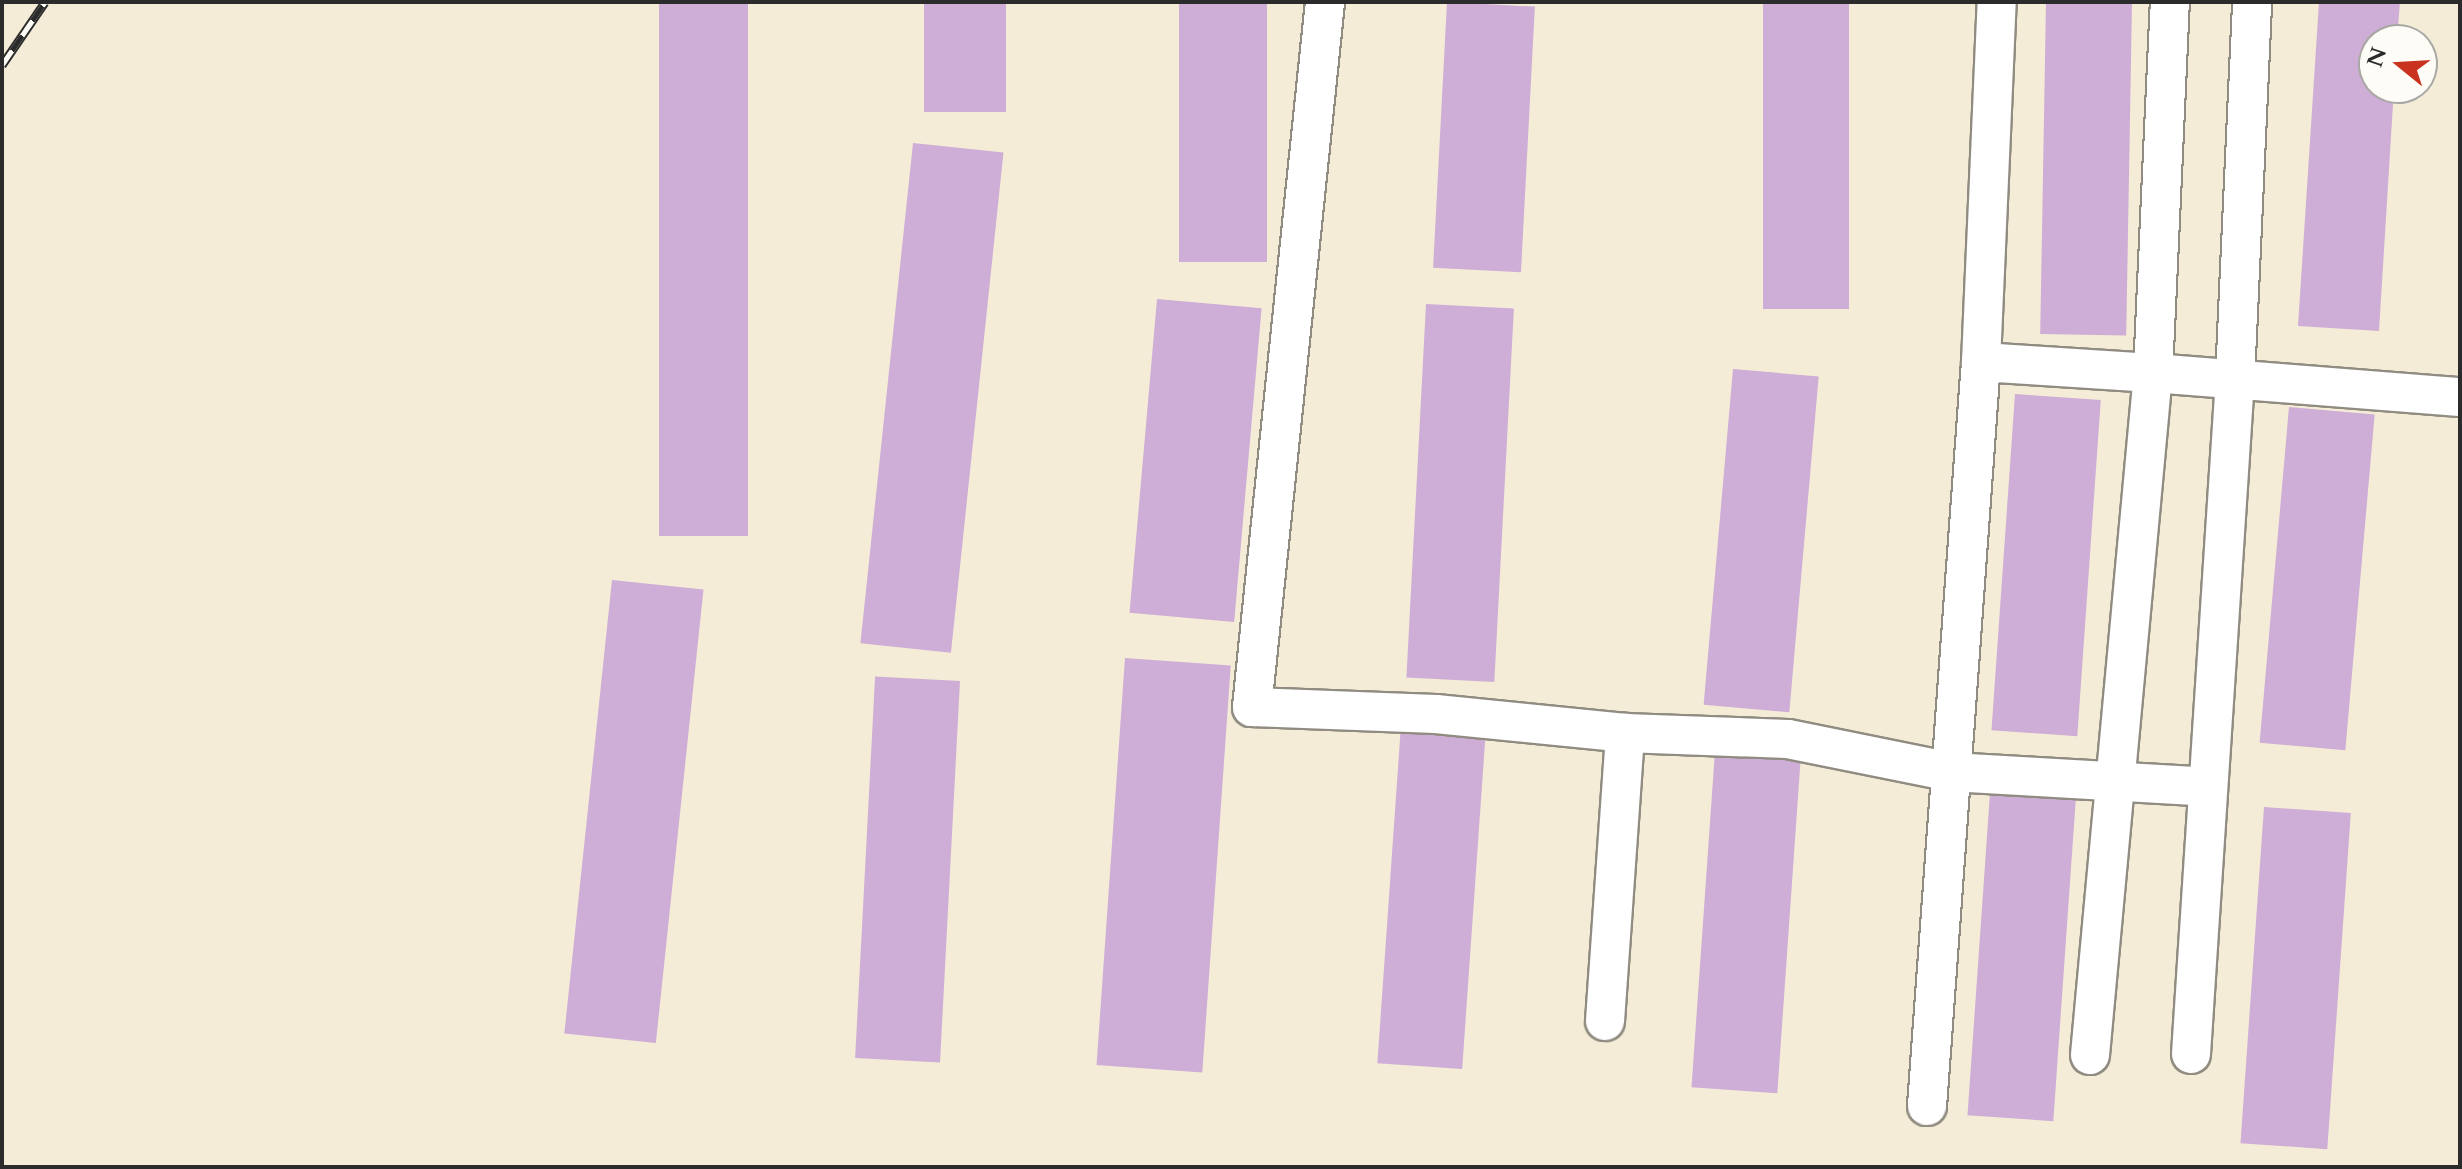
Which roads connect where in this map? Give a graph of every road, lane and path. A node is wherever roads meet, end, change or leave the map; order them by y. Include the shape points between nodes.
1 (1325, 2) edge
2 (1997, 2) edge
3 (2170, 2) edge
4 (2252, 2) edge
5 (1981, 362) junction
6 (2153, 373) junction
7 (2235, 379) junction
8 (2460, 397) edge
9 (1625, 733) junction
10 (1951, 772) junction
11 (2115, 782) junction
12 (2208, 787) junction
13 (1605, 1021) dead end
14 (2191, 1054) dead end
15 (2090, 1055) dead end
16 (1927, 1106) dead end

1 - 9 street via 1252,707 1436,714
2 - 5 street
3 - 6 street
4 - 7 street
5 - 6 street
5 - 10 street
6 - 7 street
6 - 11 street
7 - 8 street
7 - 12 street
9 - 10 street via 1788,739
9 - 13 street
10 - 11 street
10 - 16 street
11 - 12 street
11 - 15 street
12 - 14 street

